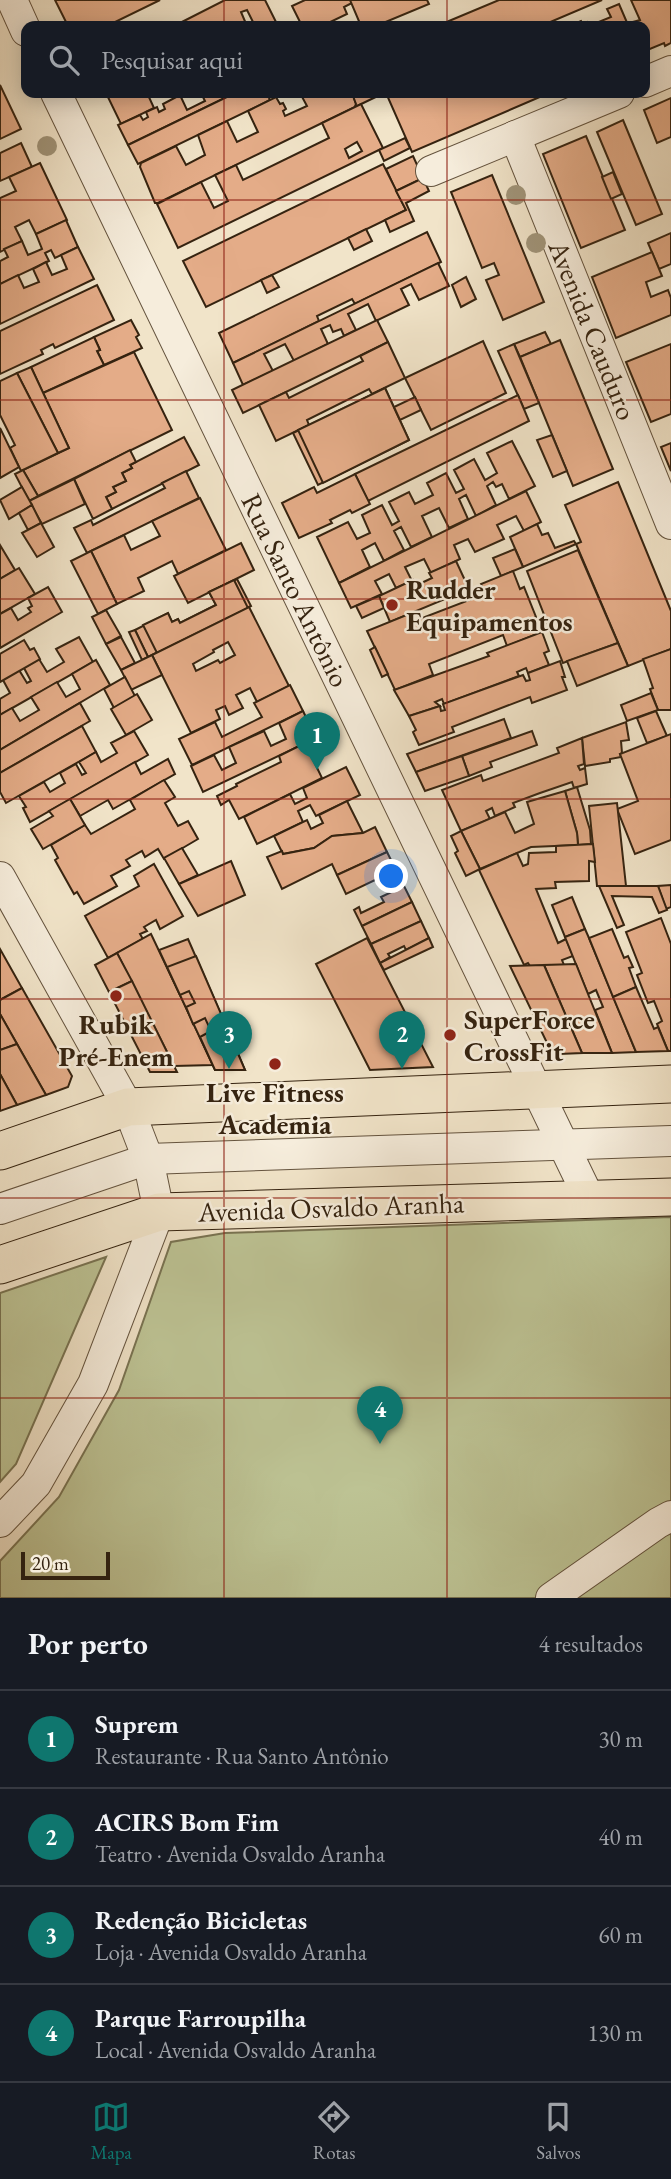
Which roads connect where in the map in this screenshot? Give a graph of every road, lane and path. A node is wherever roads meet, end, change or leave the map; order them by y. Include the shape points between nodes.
1 (12, 0) edge
2 (21, 21) edge
3 (671, 71) edge
4 (650, 80) edge
5 (58, 98) edge
6 (608, 98) edge
7 (515, 136) junction
8 (431, 171) dead end
9 (671, 524) edge
10 (0, 877) edge
11 (671, 1084) edge
12 (536, 1089) junction
13 (128, 1107) junction
14 (671, 1141) edge
15 (563, 1145) junction
16 (0, 1151) edge
17 (148, 1159) junction
18 (671, 1197) edge
19 (590, 1200) junction
20 (0, 1209) edge
21 (159, 1212) junction
22 (0, 1265) edge
23 (671, 1516) edge
24 (0, 1522) edge
25 (551, 1598) edge

1 - 2 street
3 - 4 street
5 - 12 street, Rua Santo Antônio
6 - 7 street
7 - 8 street
7 - 9 street, Avenida Cauduro
10 - 13 street
11 - 12 main road
12 - 13 main road
12 - 15 street, Rua Santo Antônio
13 - 16 main road
13 - 17 street
14 - 15 street
15 - 17 street
15 - 19 street, Rua Santo Antônio
17 - 20 street
17 - 21 street
18 - 19 main road, Avenida Osvaldo Aranha
19 - 21 main road, Avenida Osvaldo Aranha
21 - 22 main road, Avenida Osvaldo Aranha
21 - 24 street via 93,1384 36,1484
23 - 25 street

